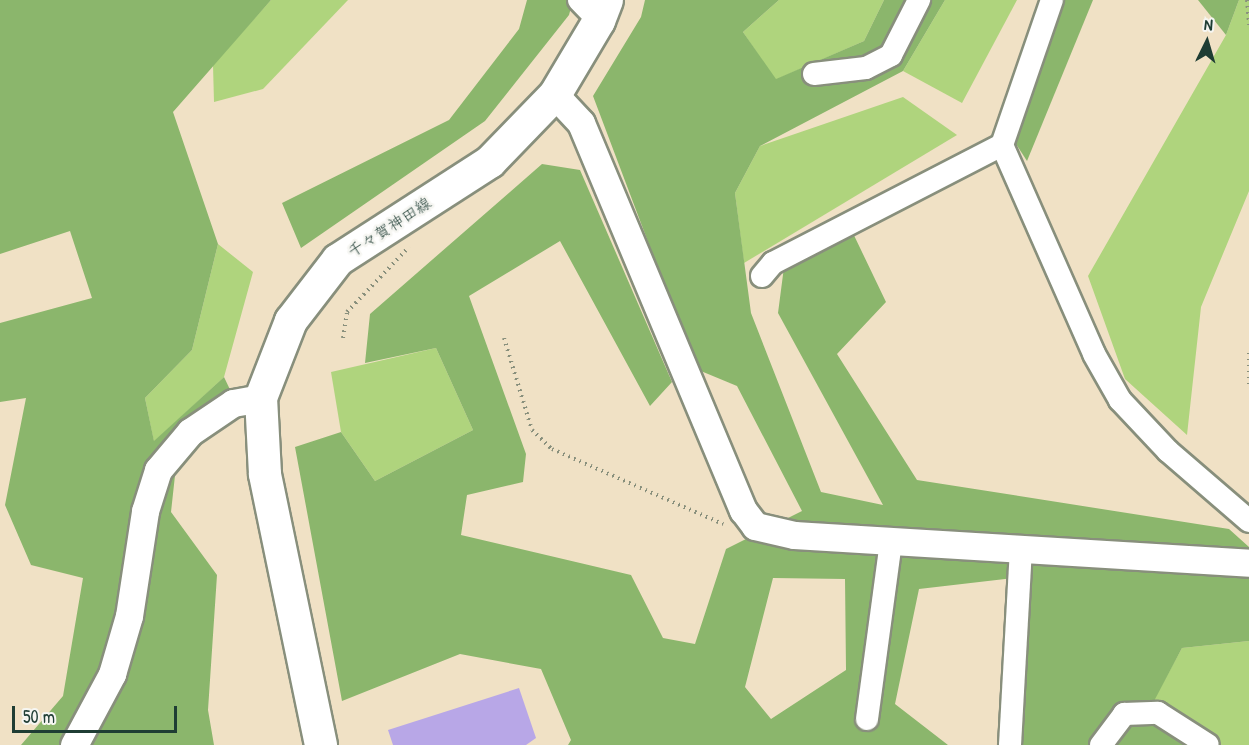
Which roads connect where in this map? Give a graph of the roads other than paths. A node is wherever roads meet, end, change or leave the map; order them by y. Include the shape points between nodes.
1 (919, 0) edge
2 (1052, 0) edge
3 (595, 7) edge
4 (814, 74) dead end
5 (555, 95) junction
6 (1002, 145) junction
7 (762, 276) dead end
8 (261, 398) junction
9 (1249, 521) edge
10 (891, 541) junction
11 (1022, 549) junction
12 (1249, 563) edge
13 (867, 718) dead end
14 (74, 745) edge
15 (321, 745) edge
16 (1010, 745) edge
17 (1101, 745) edge
18 (1208, 745) edge

1 - 4 street via 891,55 866,68
2 - 6 street
3 - 5 main road, 千々賀神田線
5 - 8 main road, 千々賀神田線 via 490,162 338,260 291,321
5 - 10 street via 581,123 743,510 755,526 794,535
6 - 7 street via 773,263
6 - 9 street via 1094,354 1120,400 1168,451
8 - 14 street via 233,404 190,432 158,471 145,511 129,616 112,674
8 - 15 main road, 千々賀神田線 via 265,474
10 - 11 street
10 - 13 street
11 - 12 street
11 - 16 street
17 - 18 street via 1124,714 1158,713

